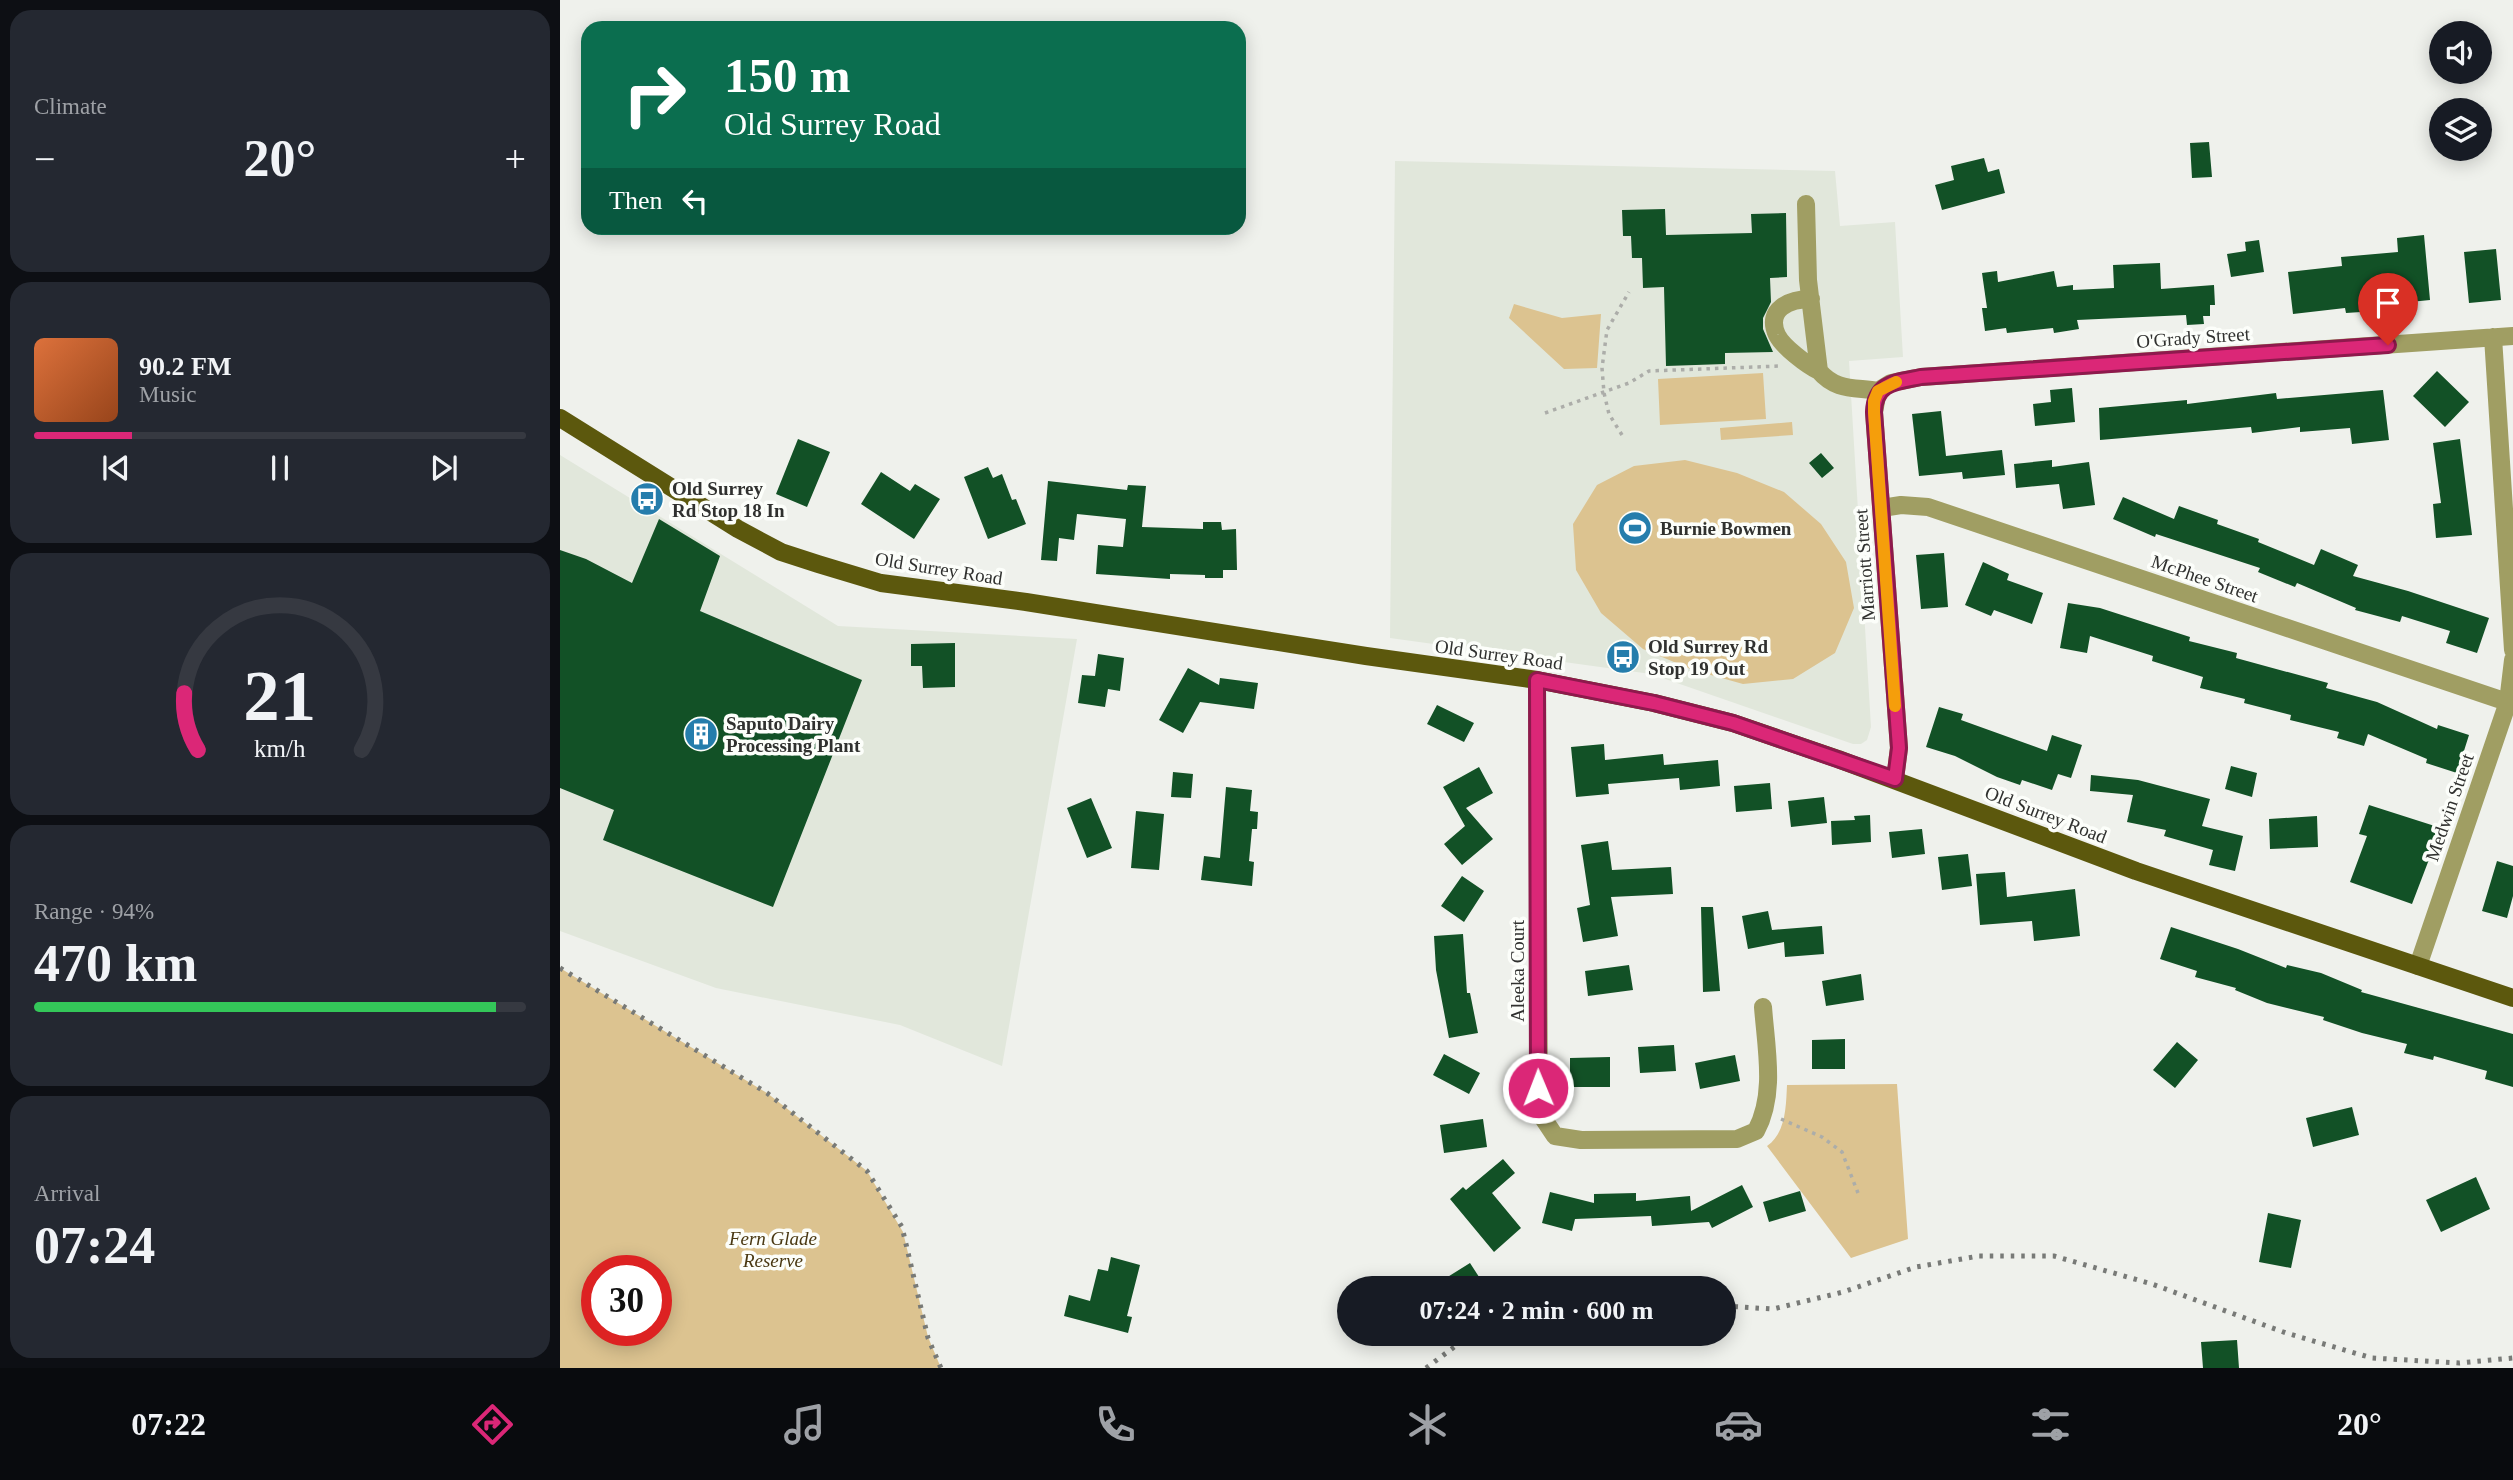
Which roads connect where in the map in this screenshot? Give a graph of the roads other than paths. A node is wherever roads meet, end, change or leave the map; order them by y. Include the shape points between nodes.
1 (1806, 204) dead end
2 (1811, 299) junction
3 (2513, 336) edge
4 (2493, 337) junction
5 (1813, 368) junction
6 (1878, 391) junction
7 (560, 418) edge
8 (1882, 508) junction
9 (2513, 650) edge
10 (2513, 660) edge
11 (1537, 680) junction
12 (2510, 703) edge
13 (1895, 779) junction
14 (2418, 966) junction
15 (2513, 998) edge
16 (1763, 1007) dead end

1 - 2 street
2 - 5 street
2 - 5 street via 1786,303 1774,322 1778,336
3 - 4 street, O'Grady Street
4 - 6 street, O'Grady Street via 1921,377 1891,383
4 - 9 street
5 - 6 street via 1840,387
6 - 8 street, Marriott Street via 1874,412
7 - 11 main road, Old Surrey Road via 781,552 881,583
8 - 12 street, McPhee Street via 1927,506
8 - 13 street, Marriott Street via 1899,748
10 - 12 street, Medwin Street
11 - 13 main road, Old Surrey Road via 1733,723
11 - 16 street, Aleeka Court via 1539,1112 1555,1136 1581,1140 1737,1139 1756,1131 1765,1114 1768,1084
12 - 14 street, Medwin Street
13 - 14 main road, Old Surrey Road via 2136,871
14 - 15 main road, Old Surrey Road

